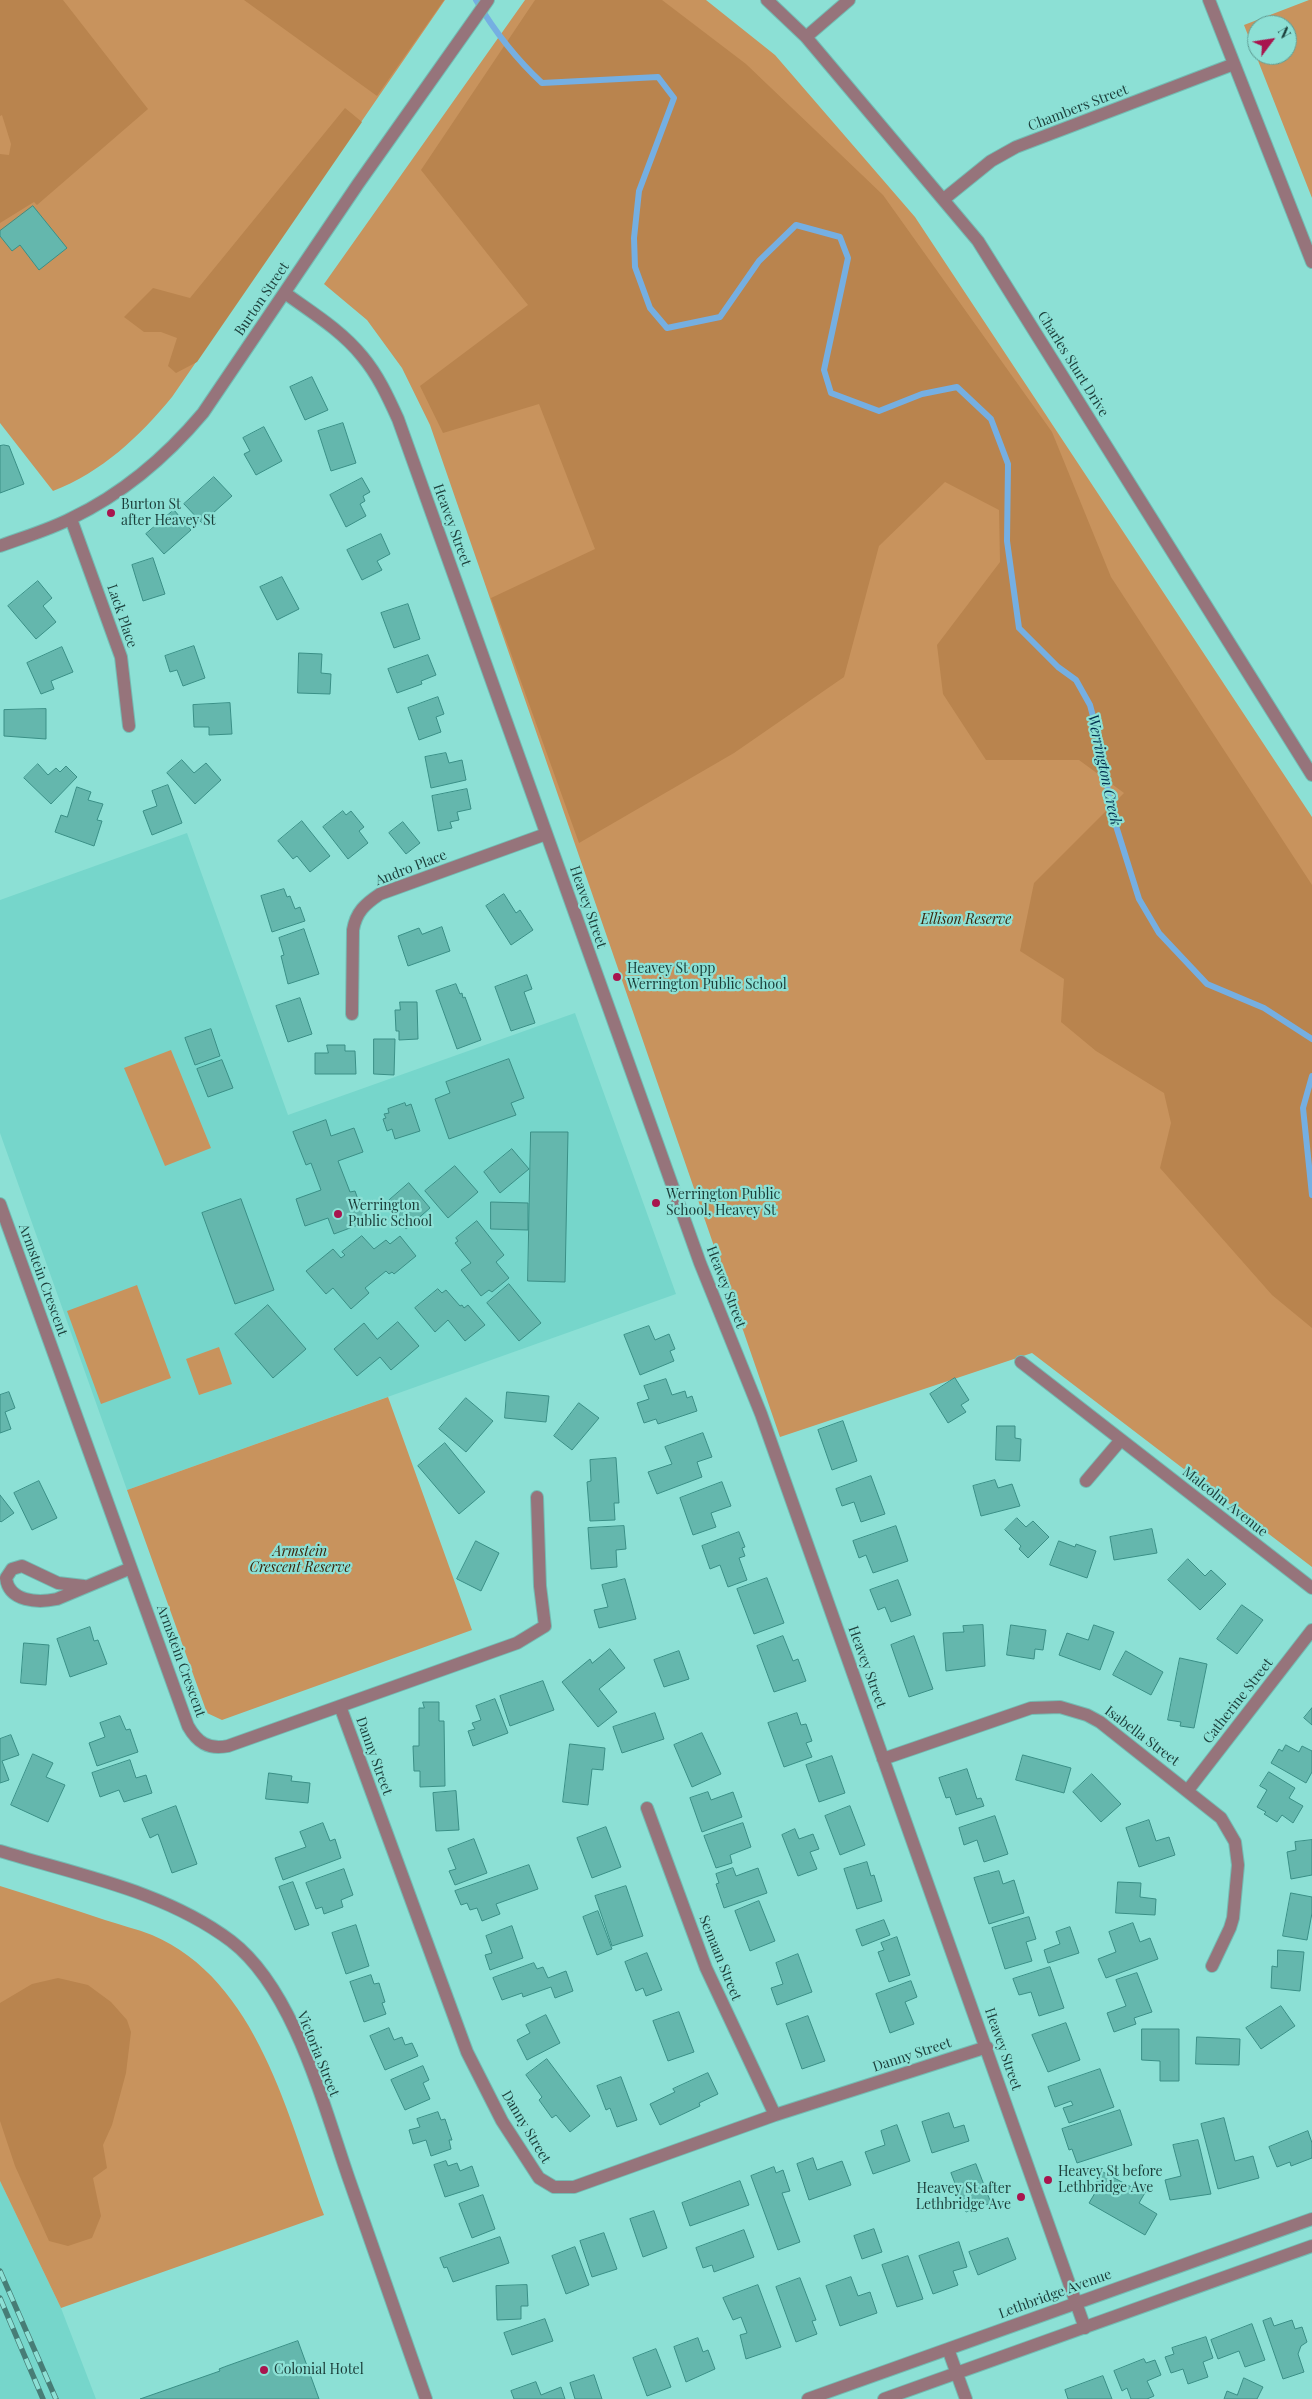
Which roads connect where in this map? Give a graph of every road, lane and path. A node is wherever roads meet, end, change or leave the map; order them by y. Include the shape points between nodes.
1 (488, 0) edge
2 (767, 0) edge
3 (849, 0) edge
4 (1210, 0) edge
5 (806, 37) junction
6 (1234, 64) junction
7 (944, 199) junction
8 (1312, 262) edge
9 (285, 293) junction
10 (71, 519) junction
11 (0, 546) edge
12 (129, 726) dead end
13 (1312, 775) edge
14 (546, 834) junction
15 (352, 1014) dead end
16 (0, 1204) edge
17 (1021, 1362) dead end
18 (1120, 1440) junction
19 (1086, 1482) dead end
20 (537, 1497) dead end
21 (131, 1568) junction
22 (84, 1586) junction
23 (1312, 1588) edge
24 (1312, 1630) edge
25 (340, 1706) junction
26 (883, 1759) junction
27 (1188, 1790) junction
28 (646, 1808) dead end
29 (0, 1851) edge
30 (1212, 1966) dead end
31 (986, 2047) junction
32 (774, 2115) junction
33 (1312, 2219) edge
34 (1312, 2246) edge
35 (1076, 2302) junction
36 (1085, 2328) junction
37 (948, 2349) junction
38 (956, 2373) junction
39 (426, 2399) edge
40 (808, 2399) edge
41 (884, 2399) edge
42 (966, 2399) edge

1 - 9 street, Burton Street
2 - 5 street, Charles Sturt Drive
3 - 5 street
4 - 6 street
5 - 7 street, Charles Sturt Drive
6 - 7 street, Chambers Street via 1016,147 991,161
6 - 8 street
7 - 13 street, Charles Sturt Drive via 990,260
9 - 10 street, Burton Street via 184,436 136,479
9 - 14 street, Heavey Street via 354,346 387,394
10 - 11 street, Burton Street
10 - 12 street, Lack Place via 120,656
14 - 15 street, Andro Place via 380,894 364,906 355,918 353,930
14 - 26 street, Heavey Street via 696,1254 761,1414
16 - 21 street, Armstein Crescent
17 - 18 street, Malcolm Avenue
18 - 19 street
18 - 23 street, Malcolm Avenue
20 - 25 street, Armstein Crescent via 540,1586 545,1626 517,1643
21 - 22 street
21 - 25 street, Armstein Crescent via 188,1726 205,1745 228,1746
22 - 22 street via 57,1599 38,1601 13,1594 6,1578 12,1569 22,1566 58,1583
24 - 27 street, Catherine Street
25 - 32 street, Danny Street via 467,2052 502,2121 539,2178 554,2187 574,2188
26 - 27 street, Isabella Street via 1017,1711 1060,1707 1100,1722
26 - 31 street, Heavey Street
27 - 30 street, Isabella Street via 1221,1818 1238,1854 1232,1923
28 - 32 street, Semaan Street via 706,1968
29 - 39 street, Victoria Street via 163,1902 219,1932 256,1965 302,2044
31 - 32 street, Danny Street
31 - 35 street, Heavey Street
33 - 35 street, Lethbridge Avenue
34 - 36 street
35 - 36 street, Heavey Street
35 - 37 street, Lethbridge Avenue
36 - 38 street
37 - 38 street
37 - 40 street, Lethbridge Avenue
38 - 41 street
38 - 42 street

